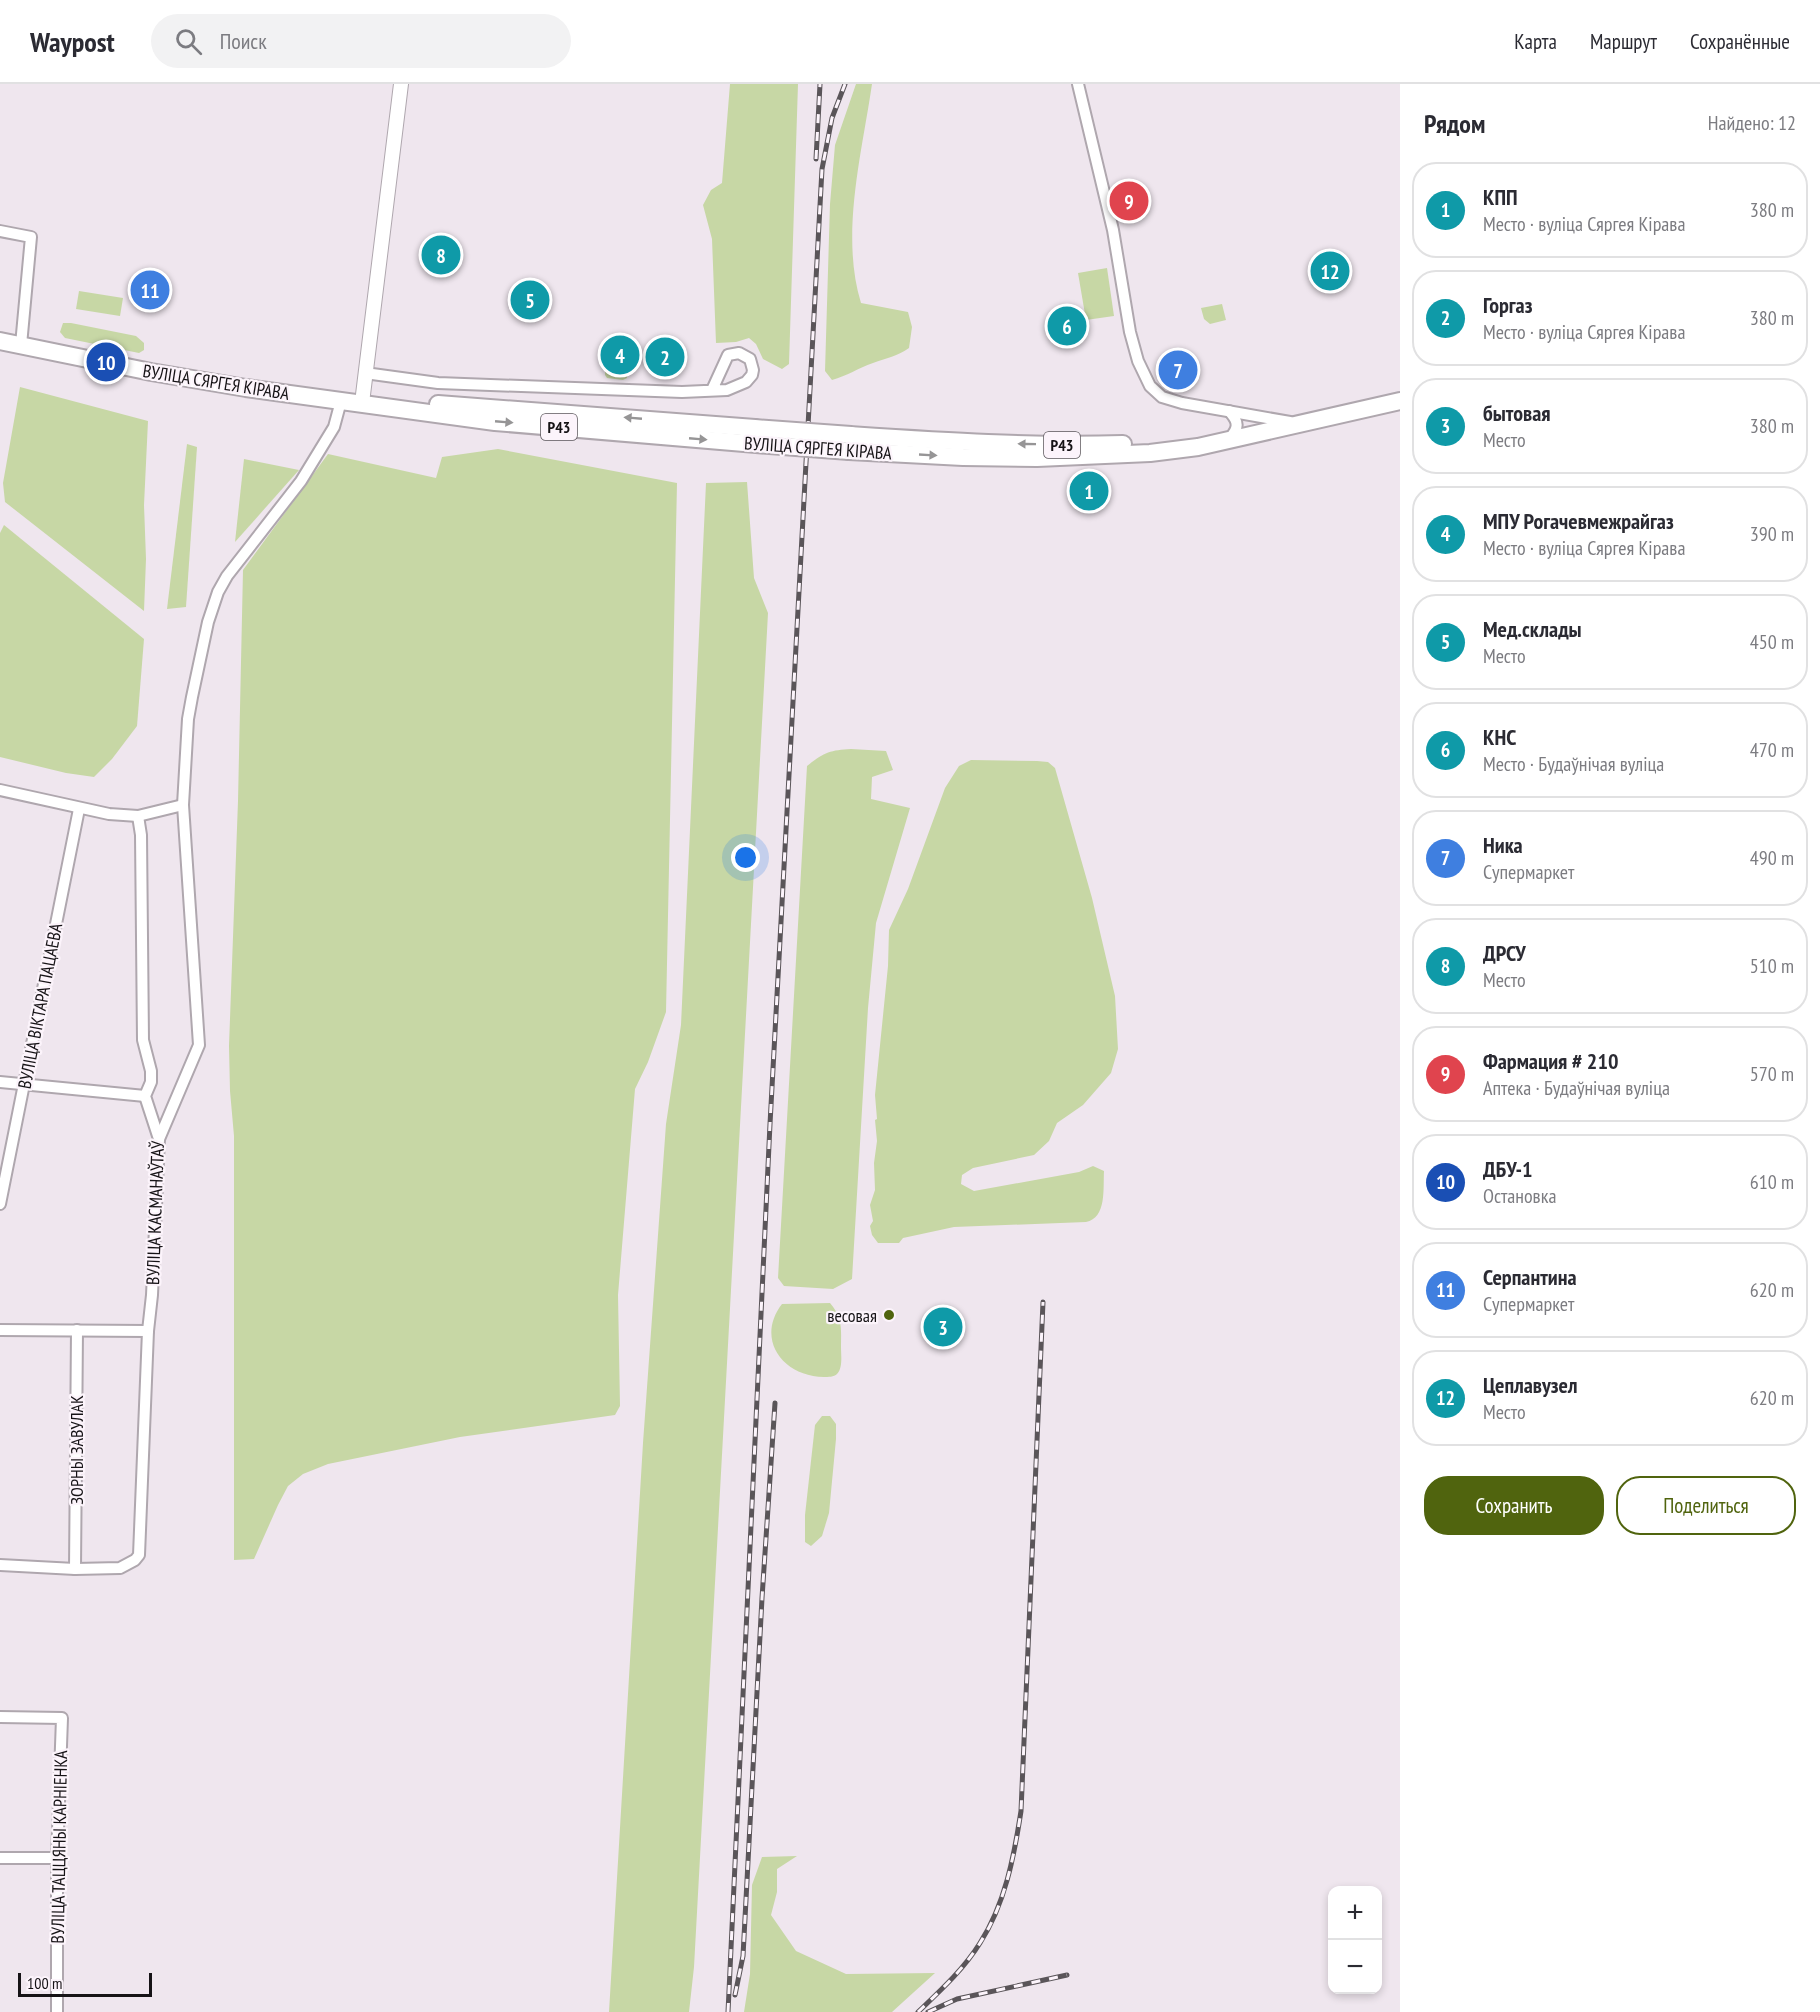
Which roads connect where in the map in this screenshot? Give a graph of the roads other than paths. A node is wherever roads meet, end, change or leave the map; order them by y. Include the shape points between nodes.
1 (401, 84) edge
2 (1078, 84) edge
3 (0, 231) edge
4 (0, 341) edge
5 (21, 345) junction
6 (365, 373) junction
7 (712, 390) dead end
8 (341, 401) junction
9 (1400, 401) edge
10 (362, 403) junction
11 (1228, 411) junction
12 (1272, 425) junction
13 (1233, 434) junction
14 (850, 443) junction
15 (0, 790) edge
16 (183, 805) junction
17 (79, 809) junction
18 (138, 816) junction
19 (0, 1082) edge
20 (24, 1085) junction
21 (146, 1096) junction
22 (159, 1139) junction
23 (0, 1204) edge
24 (0, 1330) edge
25 (77, 1330) junction
26 (148, 1330) junction
27 (0, 1565) edge
28 (75, 1569) junction
29 (0, 1717) edge
30 (0, 1858) edge
31 (57, 1858) junction
32 (57, 2012) edge

1 - 6 street
2 - 11 street via 1113,230 1138,361 1150,386 1162,397
3 - 5 street via 31,237
4 - 5 main road, ВУЛІЦА СЯРГЕЯ КІРАВА / Р43
5 - 8 main road, ВУЛІЦА СЯРГЕЯ КІРАВА / Р43 via 152,372
6 - 7 street via 438,382 671,392
6 - 10 street
8 - 10 main road, ВУЛІЦА СЯРГЕЯ КІРАВА / Р43
8 - 16 street via 334,427 301,481 218,592 189,711
9 - 12 main road, ВУЛІЦА СЯРГЕЯ КІРАВА / Р43 via 1302,424
10 - 14 main road, ВУЛІЦА СЯРГЕЯ КІРАВА / Р43, bridge via 495,422
11 - 12 street
11 - 13 street via 1237,423
12 - 13 main road, ВУЛІЦА СЯРГЕЯ КІРАВА / Р43
14 -> 12 main road, ВУЛІЦА СЯРГЕЯ КІРАВА / Р43 via 963,457 1090,457 1198,447
13 -> 14 main road, ВУЛІЦА СЯРГЕЯ КІРАВА / Р43 via 1083,445
15 - 17 street
16 - 18 street
16 - 22 street via 199,1045
17 - 18 street
17 - 20 street, ВУЛІЦА ВІКТАРА ПАЦАЕВА
18 - 21 street, ВУЛІЦА КАСМАНАЎТАЎ via 143,1040 151,1071
19 - 20 street
20 - 21 street
20 - 23 street, ВУЛІЦА ВІКТАРА ПАЦАЕВА
21 - 22 street, ВУЛІЦА КАСМАНАЎТАЎ
22 - 26 street, ВУЛІЦА КАСМАНАЎТАЎ
24 - 25 street
25 - 26 street
25 - 28 street, ЗОРНЫ ЗАВУЛАК
26 - 28 street, ВУЛІЦА КАСМАНАЎТАЎ via 139,1555 120,1568
27 - 28 street
29 - 31 street, ВУЛІЦА ТАЦЦЯНЫ КАРНІЕНКА via 62,1718
30 - 31 street
31 - 32 street, ВУЛІЦА ТАЦЦЯНЫ КАРНІЕНКА

